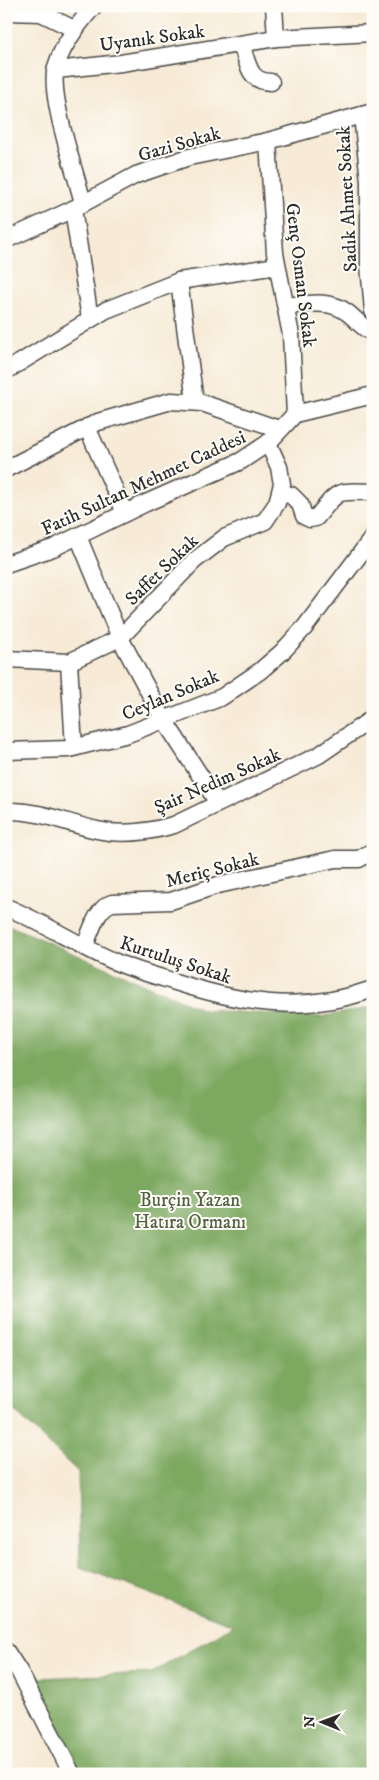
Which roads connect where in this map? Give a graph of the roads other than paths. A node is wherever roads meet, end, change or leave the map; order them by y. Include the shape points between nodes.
1 (94, 6) edge
2 (274, 6) edge
3 (6, 12) edge
4 (74, 29) junction
5 (373, 33) edge
6 (276, 38) junction
7 (241, 44) junction
8 (56, 70) junction
9 (271, 82) dead end
10 (367, 114) edge
11 (268, 142) junction
12 (78, 206) junction
13 (6, 240) edge
14 (277, 266) junction
15 (179, 281) junction
16 (286, 306) junction
17 (373, 311) edge
18 (90, 319) junction
19 (373, 333) edge
20 (6, 371) edge
21 (373, 395) edge
22 (195, 402) junction
23 (295, 414) junction
24 (87, 427) junction
25 (279, 429) junction
26 (268, 443) junction
27 (6, 469) edge
28 (373, 492) edge
29 (281, 494) junction
30 (125, 513) junction
31 (78, 536) junction
32 (373, 537) edge
33 (6, 564) edge
34 (120, 638) junction
35 (6, 659) edge
36 (69, 662) junction
37 (373, 718) edge
38 (164, 720) junction
39 (74, 748) junction
40 (6, 751) edge
41 (218, 803) junction
42 (6, 811) edge
43 (373, 852) edge
44 (6, 907) edge
45 (84, 947) junction
46 (373, 989) edge
47 (6, 1651) edge
48 (72, 1774) edge

1 - 4 street
2 - 6 street
3 - 4 street via 40,13
4 - 8 street
5 - 6 street, Uyanık Sokak
6 - 7 street, Uyanık Sokak
7 - 8 street, Uyanık Sokak
7 - 9 street via 255,78
8 - 12 street via 54,90
10 - 11 street, Gazi Sokak
10 - 17 street, Sadık Ahmet Sokak
11 - 12 street, Gazi Sokak via 189,157 136,175
11 - 14 street, Genç Osman Sokak
12 - 13 street, Gazi Sokak
12 - 18 street
14 - 15 street
14 - 16 street, Genç Osman Sokak
15 - 18 street
15 - 22 street
16 - 19 street via 333,305
16 - 23 street, Genç Osman Sokak via 291,335
18 - 20 street
21 - 23 street, Fatih Sultan Mehmet Caddesi
22 - 24 street via 171,401
22 - 25 street
23 - 25 street, Fatih Sultan Mehmet Caddesi
24 - 27 street
24 - 30 street
25 - 26 street, Fatih Sultan Mehmet Caddesi
26 - 29 street via 279,467
26 - 30 street, Fatih Sultan Mehmet Caddesi via 242,461
28 - 29 street via 342,491 325,503 316,518 310,519 304,516 300,504 291,495
29 - 34 street, Saffet Sokak via 265,521 224,538 194,561
30 - 31 street, Fatih Sultan Mehmet Caddesi
31 - 33 street, Fatih Sultan Mehmet Caddesi
31 - 34 street
32 - 38 street, Ceylan Sokak via 305,627 275,658 222,697
34 - 36 street, Saffet Sokak
34 - 38 street
35 - 36 street, Saffet Sokak
36 - 39 street
37 - 41 street, Şair Nedim Sokak via 319,755
38 - 39 street, Ceylan Sokak via 128,734
38 - 41 street
39 - 40 street, Ceylan Sokak
41 - 42 street, Şair Nedim Sokak via 174,825 128,833 99,830 44,814
43 - 45 street, Meriç Sokak via 359,859 335,859 218,886 171,901 112,903 100,912
44 - 45 street, Kurtuluş Sokak
45 - 46 street, Kurtuluş Sokak via 120,964 218,996 307,1004 352,997
47 - 48 street

